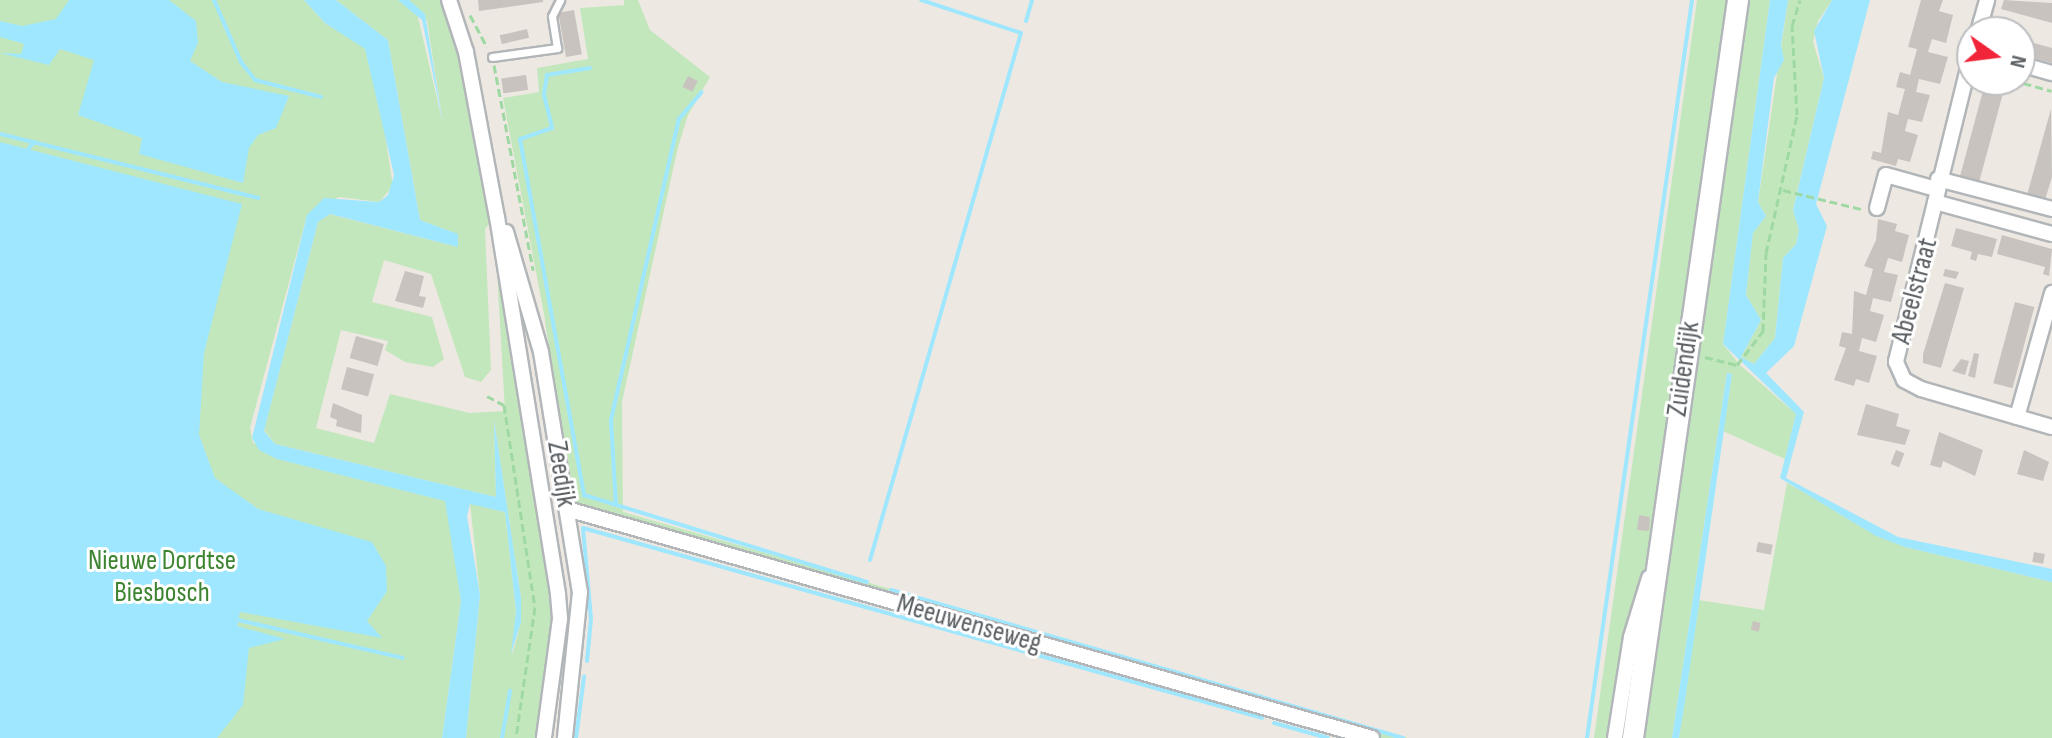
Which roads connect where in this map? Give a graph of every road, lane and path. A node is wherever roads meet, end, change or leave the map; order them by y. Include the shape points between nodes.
1 (560, 0) edge
2 (1738, 0) edge
3 (1800, 0) edge
4 (456, 3) edge
5 (492, 57) junction
6 (1961, 96) edge
7 (1781, 189) junction
8 (1936, 190) junction
9 (1877, 208) joint
10 (2052, 209) edge
11 (497, 217) junction
12 (2052, 234) edge
13 (535, 278) dead end
14 (2052, 293) edge
15 (1705, 357) dead end
16 (487, 396) dead end
17 (2017, 417) junction
18 (2052, 427) edge
19 (567, 509) junction
20 (1662, 535) junction
21 (516, 738) edge
22 (544, 738) edge
23 (565, 738) edge
24 (1372, 738) edge
25 (1615, 738) edge
26 (1633, 738) edge

1 - 5 lane via 552,16 557,48
2 - 20 street, Zuidendijk
3 - 7 path via 1792,26 1797,115
4 - 5 path
4 - 11 street, Zeedijk
5 - 13 path
6 - 8 street, Abeelstraat
7 - 9 path via 1878,214
7 - 15 path via 1766,253 1763,331 1737,365
8 - 9 street via 1886,175
8 - 10 street
8 - 12 street
8 - 17 street, Abeelstraat via 1932,231 1896,362 1904,380 1921,389
11 - 19 street, Zeedijk via 512,250 541,352
11 - 22 street, Zeedijk via 558,595 560,619
14 - 17 street
16 - 21 path via 504,405 535,607
17 - 18 street, Abeelstraat
19 - 23 street, Zeedijk via 581,606
19 - 24 street, Meeuwenseweg
20 - 25 street via 1631,637
20 - 26 street, Zuidendijk

